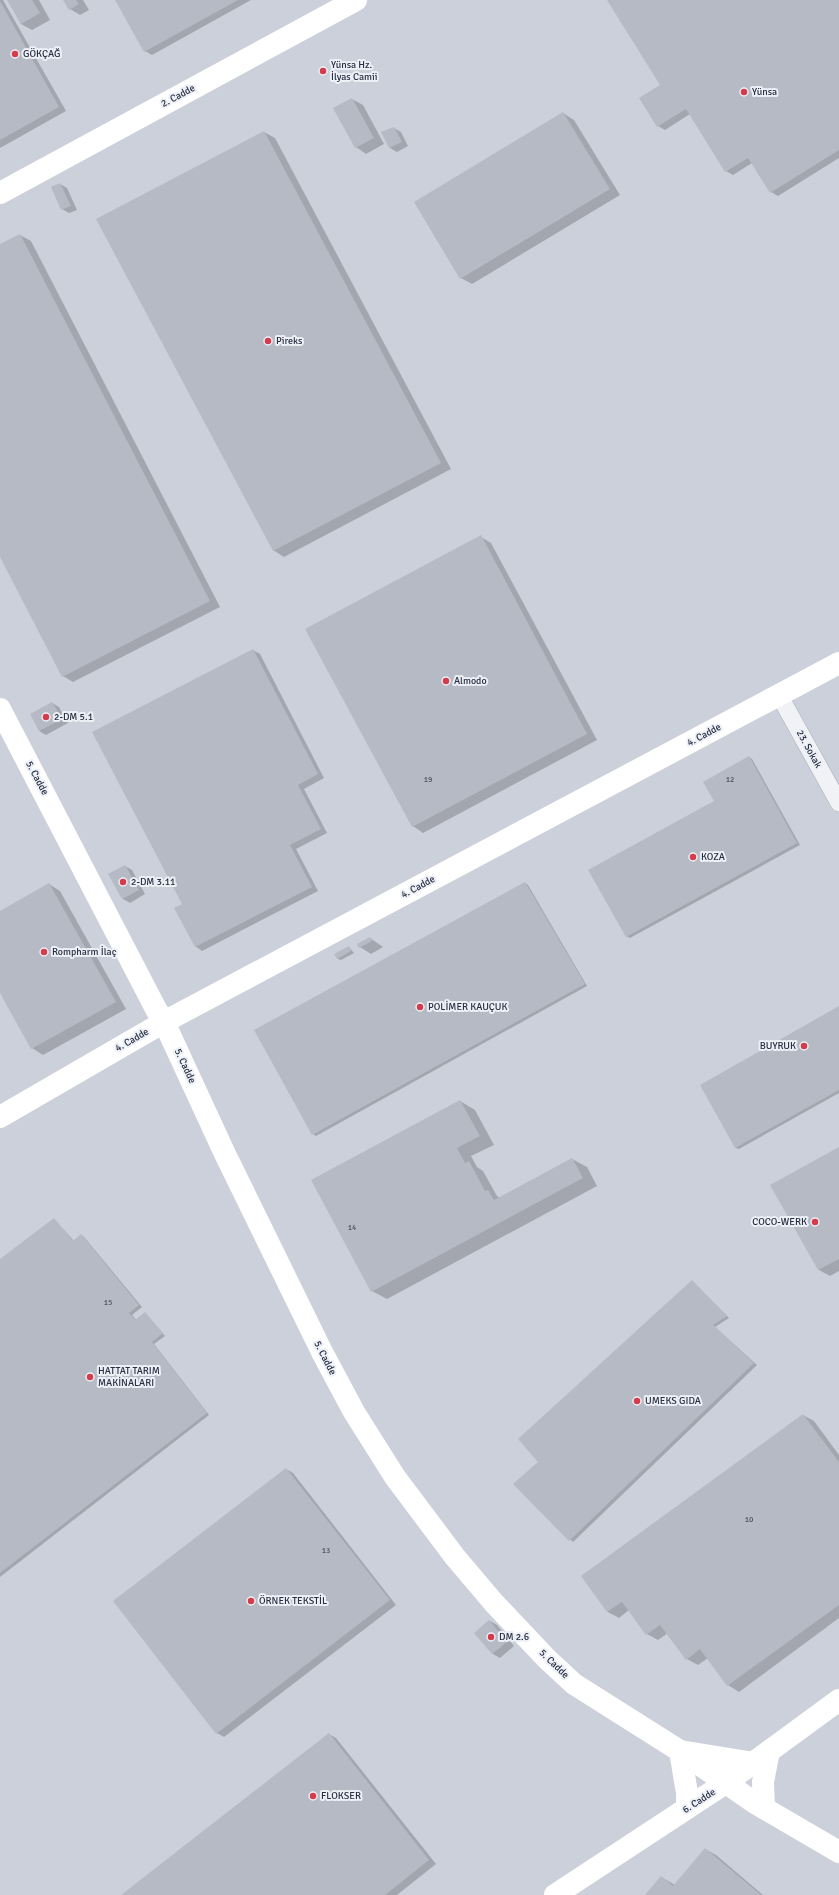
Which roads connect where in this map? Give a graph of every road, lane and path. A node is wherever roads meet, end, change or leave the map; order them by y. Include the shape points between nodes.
1 (356, 0) edge
2 (0, 193) edge
3 (839, 663) edge
4 (779, 695) junction
5 (0, 709) edge
6 (839, 803) edge
7 (164, 1022) junction
8 (0, 1117) edge
9 (839, 1700) edge
10 (680, 1751) junction
11 (761, 1757) junction
12 (727, 1782) junction
13 (687, 1808) junction
14 (764, 1808) junction
15 (839, 1852) edge
16 (555, 1895) edge

1 - 2 street, 2. Cadde
3 - 4 street, 4. Cadde
4 - 6 street, 23. Sokak
4 - 7 street, 4. Cadde
5 - 7 street, 5. Cadde
7 - 8 street, 4. Cadde
7 - 10 street, 5. Cadde via 322,1352 354,1412 395,1477 455,1557 547,1659 574,1684
9 - 11 street, 6. Cadde
10 - 11 street
10 - 12 street, 5. Cadde
10 - 13 street via 688,1793
11 - 12 street, 6. Cadde
11 - 14 street
12 - 13 street, 6. Cadde
12 - 14 street, 5. Cadde
13 - 16 street, 6. Cadde
14 - 15 street, 5. Cadde

